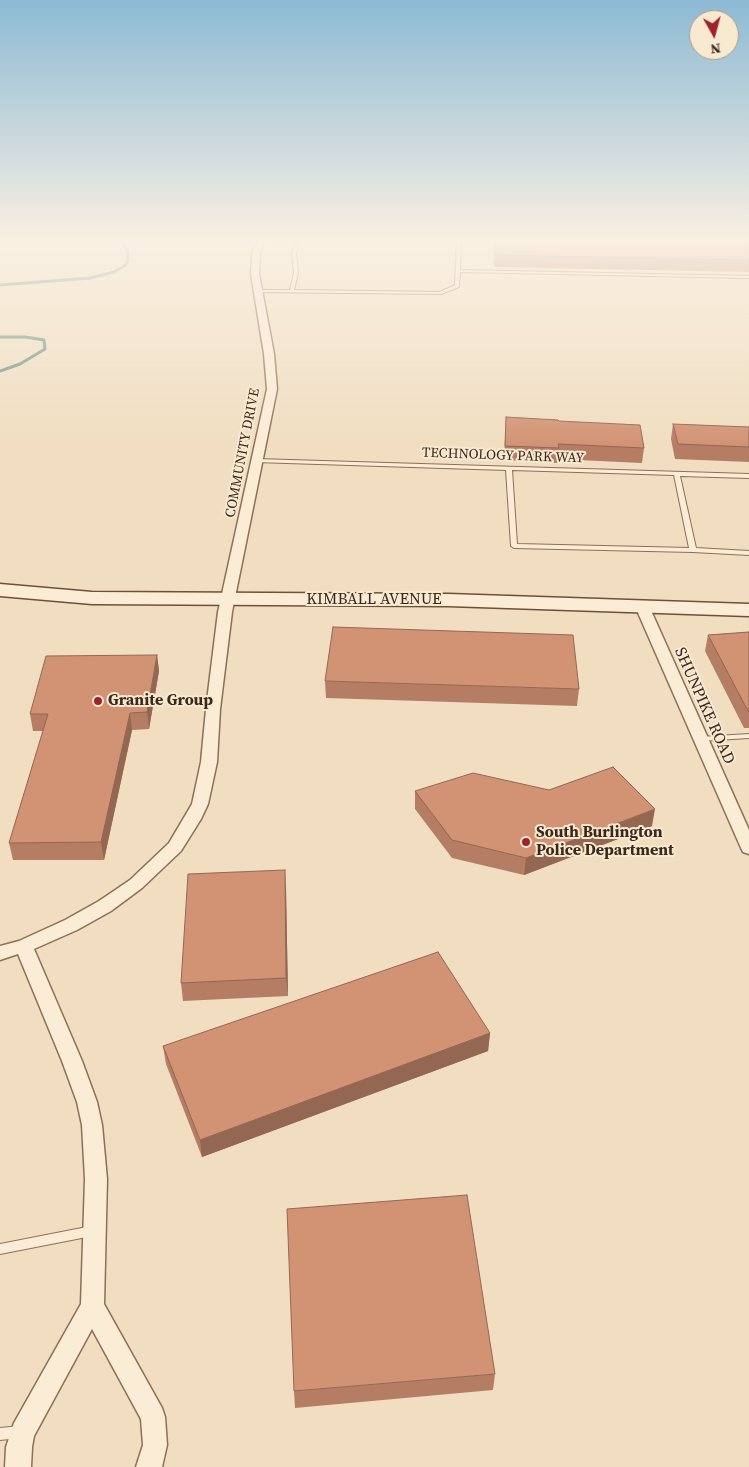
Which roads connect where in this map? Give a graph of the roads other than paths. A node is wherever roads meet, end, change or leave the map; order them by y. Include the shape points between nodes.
1 (260, 307) edge
2 (257, 461) junction
3 (509, 468) junction
4 (676, 474) junction
5 (749, 476) edge
6 (693, 550) junction
7 (749, 553) edge
8 (0, 590) edge
9 (226, 606) junction
10 (642, 606) junction
11 (749, 610) edge
12 (749, 736) edge
13 (700, 740) junction
14 (749, 848) edge
15 (24, 946) junction
16 (0, 953) edge
17 (94, 1230) junction
18 (0, 1249) edge
19 (92, 1306) junction
20 (12, 1433) edge
21 (18, 1467) edge
22 (149, 1467) edge

1 - 2 street, COMMUNITY DRIVE via 272,389
2 - 3 lane, TECHNOLOGY PARK WAY
2 - 9 street, COMMUNITY DRIVE
3 - 4 lane, TECHNOLOGY PARK WAY
3 - 6 lane via 514,546
4 - 5 lane, TECHNOLOGY PARK WAY
4 - 6 lane
6 - 7 lane
8 - 9 main road, KIMBALL AVENUE via 73,598
9 - 10 main road, KIMBALL AVENUE via 458,600
9 - 15 street, COMMUNITY DRIVE via 209,762 204,790 193,819 175,847 136,884 71,925
10 - 11 main road, KIMBALL AVENUE
10 - 13 street, SHUNPIKE ROAD
12 - 13 lane
13 - 14 street, SHUNPIKE ROAD
15 - 16 street, COMMUNITY DRIVE
15 - 17 street via 87,1102 95,1153
17 - 18 lane
17 - 19 street
19 - 20 street
19 - 22 street via 152,1417 155,1445
20 - 21 street via 19,1446

